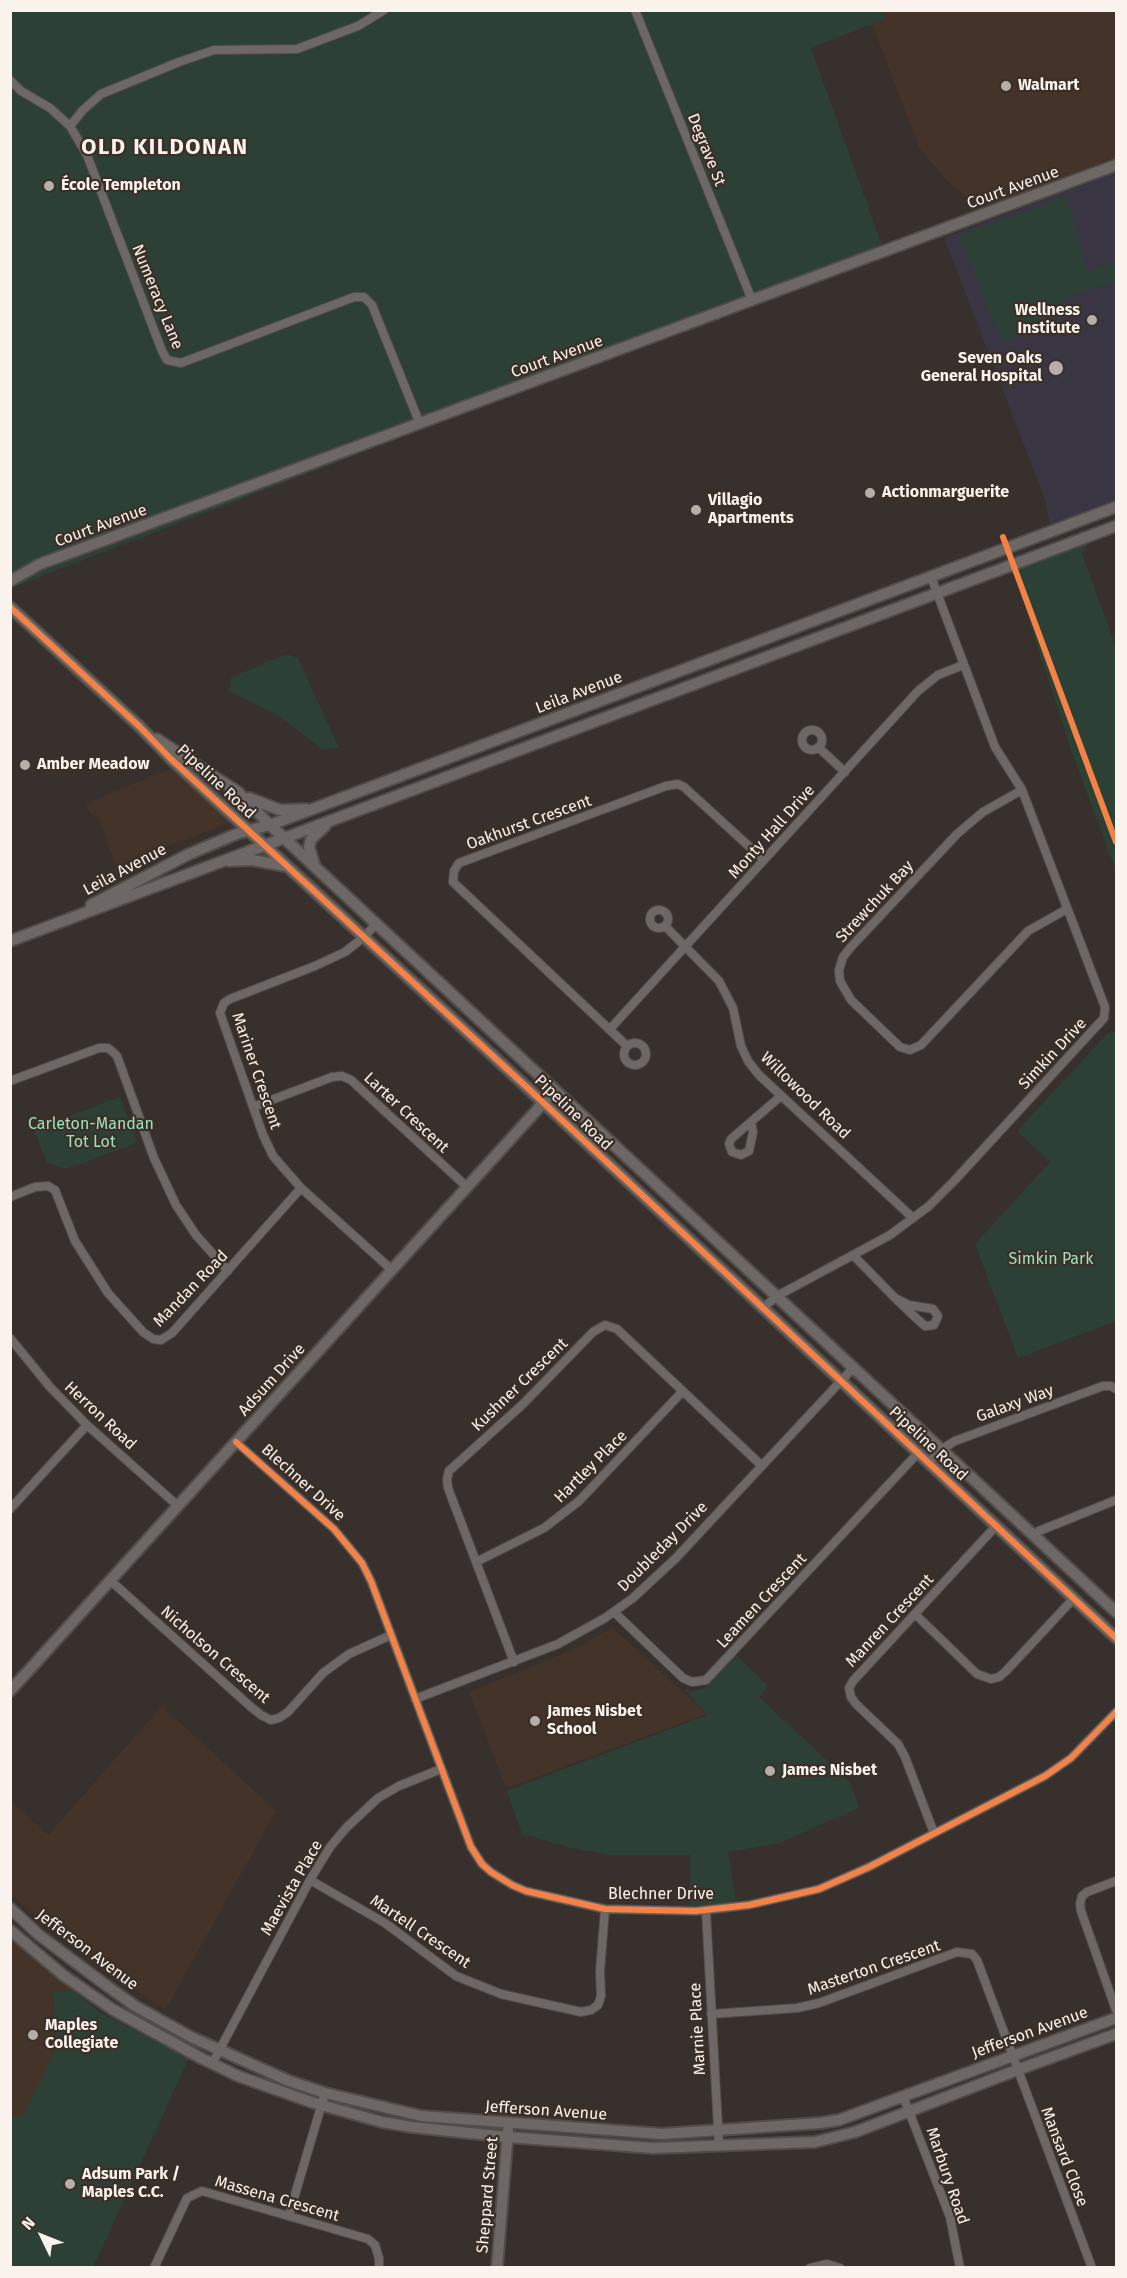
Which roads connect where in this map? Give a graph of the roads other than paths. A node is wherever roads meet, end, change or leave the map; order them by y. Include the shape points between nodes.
1 (384, 10) edge
2 (635, 10) edge
3 (10, 80) edge
4 (70, 126) junction
5 (1116, 165) edge
6 (752, 300) junction
7 (420, 424) junction
8 (1116, 507) edge
9 (1116, 526) edge
10 (931, 578) junction
11 (10, 581) edge
12 (937, 593) junction
13 (13, 611) edge
14 (963, 665) junction
15 (142, 730) junction
16 (818, 747) dead end
17 (845, 772) junction
18 (1022, 790) junction
19 (238, 792) junction
20 (313, 810) junction
21 (332, 820) junction
22 (270, 825) junction
23 (249, 831) junction
24 (285, 838) junction
25 (264, 845) junction
26 (764, 860) junction
27 (222, 861) junction
28 (316, 866) junction
29 (288, 867) junction
30 (1067, 909) junction
31 (59, 923) junction
32 (377, 923) junction
33 (665, 926) dead end
34 (364, 938) junction
35 (10, 941) edge
36 (686, 947) junction
37 (610, 1029) junction
38 (627, 1046) dead end
39 (10, 1081) edge
40 (555, 1090) junction
41 (781, 1096) junction
42 (543, 1103) junction
43 (253, 1107) junction
44 (751, 1122) dead end
45 (467, 1187) junction
46 (301, 1188) junction
47 (10, 1197) edge
48 (913, 1218) junction
49 (854, 1256) junction
50 (392, 1270) junction
51 (228, 1271) junction
52 (777, 1296) junction
53 (896, 1298) junction
54 (762, 1309) junction
55 (10, 1338) edge
56 (854, 1367) junction
57 (841, 1382) junction
58 (1116, 1389) edge
59 (682, 1392) junction
60 (87, 1425) junction
61 (236, 1442) junction
62 (942, 1449) junction
63 (918, 1453) junction
64 (928, 1463) junction
65 (761, 1465) junction
66 (1116, 1500) edge
67 (178, 1506) junction
68 (10, 1509) edge
69 (996, 1526) junction
70 (1034, 1536) junction
71 (476, 1562) junction
72 (111, 1581) junction
73 (1074, 1598) junction
74 (614, 1612) junction
75 (1116, 1612) edge
76 (915, 1614) junction
77 (1115, 1633) edge
78 (391, 1635) junction
79 (514, 1662) junction
80 (10, 1691) edge
81 (415, 1699) junction
82 (1116, 1712) edge
83 (441, 1769) junction
84 (934, 1833) junction
85 (310, 1880) junction
86 (1116, 1881) edge
87 (10, 1908) edge
88 (605, 1910) junction
89 (706, 1911) junction
90 (10, 1930) edge
91 (113, 1990) junction
92 (112, 2009) junction
93 (1116, 2010) edge
94 (711, 2014) junction
95 (1116, 2018) edge
96 (1116, 2034) edge
97 (218, 2050) junction
98 (1012, 2055) junction
99 (212, 2064) junction
100 (1017, 2070) junction
101 (325, 2092) junction
102 (903, 2096) junction
103 (321, 2105) junction
104 (910, 2110) junction
105 (509, 2124) junction
106 (717, 2130) junction
107 (508, 2137) junction
108 (719, 2145) junction
109 (289, 2215) junction
110 (154, 2268) edge
111 (379, 2268) edge
112 (497, 2268) edge
113 (810, 2268) edge
114 (840, 2268) edge
115 (960, 2268) edge
116 (1092, 2268) edge

1 - 4 street via 358,26 297,49 214,50 179,62 100,94
2 - 6 street, Degrave St
3 - 4 street, Numeracy Lane
4 - 7 street, Numeracy Lane via 87,155 167,360 181,363 354,297 363,297 372,305
5 - 6 street, Court Avenue
6 - 7 street, Court Avenue
7 - 11 street, Court Avenue via 40,564
8 - 10 street, Leila Avenue
9 - 12 street, Leila Avenue
10 - 12 street, Simkin Drive
10 - 20 street, Leila Avenue
12 - 14 street, Simkin Drive
12 - 21 street, Leila Avenue
13 - 15 street, Pipeline Road
14 - 17 street, Monty Hall Drive via 938,675 918,690
14 - 18 street, Simkin Drive via 995,747
15 - 19 street, Pipeline Road
15 - 23 street, Pipeline Road
16 - 17 street
17 - 26 street, Monty Hall Drive
18 - 30 street, Simkin Drive
18 - 30 street, Strewchuk Bay via 983,812 957,834 850,948 841,963 840,981 851,1000 900,1047 910,1050 921,1045 1028,931
19 - 20 street via 280,810
19 - 22 street, Pipeline Road
20 - 22 street, Leila Avenue
21 - 24 street, Leila Avenue
21 - 28 street via 311,839 310,855
22 - 23 street, Leila Avenue
22 - 24 street, Pipeline Road
23 - 25 street, Pipeline Road
23 - 31 street, Leila Avenue via 189,854
24 - 25 street, Leila Avenue
24 - 28 street, Pipeline Road
25 - 27 street, Leila Avenue
25 - 29 street, Pipeline Road
26 - 36 street, Monty Hall Drive
26 - 37 street, Oakhurst Crescent via 678,784 459,863 453,882
27 - 29 street via 252,860
27 - 31 street, Leila Avenue
28 - 32 street, Pipeline Road
29 - 34 street, Pipeline Road
30 - 48 street, Simkin Drive via 1105,1007 1104,1018 954,1181
31 - 35 street, Leila Avenue
32 - 34 street, Mariner Crescent
32 - 40 street, Pipeline Road
33 - 36 street, Willowood Road
34 - 42 street, Pipeline Road
34 - 43 street, Mariner Crescent via 315,966 224,1003 220,1013 223,1024
36 - 37 street, Monty Hall Drive
36 - 41 street, Willowood Road via 719,981 733,1008 748,1061
37 - 38 street, Oakhurst Crescent
39 - 51 street via 99,1048 113,1052 176,1205
40 - 42 street, Adsum Drive
40 - 52 street, Pipeline Road
41 - 44 street
41 - 48 street, Willowood Road
42 - 45 street, Adsum Drive
42 - 54 street, Pipeline Road
43 - 45 street, Larter Crescent via 342,1076
43 - 46 street, Mariner Crescent via 273,1156
45 - 50 street, Adsum Drive
46 - 50 street, Mariner Crescent
46 - 51 street, Mandan Road
47 - 51 street, Mandan Road via 35,1187 55,1190 75,1241 108,1293 153,1339 166,1338
48 - 49 street, Simkin Drive
49 - 52 street, Simkin Drive
49 - 53 street
50 - 61 street, Adsum Drive
52 - 54 street, Simkin Drive
52 - 56 street, Pipeline Road
53 - 53 street via 925,1326 934,1325 938,1316 933,1309 909,1305
54 - 57 street, Pipeline Road
55 - 60 street, Herron Road
56 - 57 street, Doubleday Drive
56 - 62 street, Pipeline Road
57 - 63 street, Pipeline Road
57 - 65 street, Doubleday Drive
58 - 62 street, Galaxy Way via 1103,1386
59 - 65 street, Kushner Crescent
59 - 71 street, Hartley Place via 579,1502 544,1528
59 - 71 street, Kushner Crescent via 616,1329 605,1325 593,1332 523,1404 449,1471 448,1488
60 - 67 street, Herron Road
60 - 68 street
61 - 67 street, Adsum Drive
61 - 78 street, Blechner Drive via 351,1548 368,1573
62 - 64 street, Galaxy Way
62 - 70 street, Pipeline Road
63 - 64 street, Pipeline Road
63 - 74 street, Leamen Crescent via 706,1680 692,1682 683,1678
64 - 69 street, Pipeline Road
65 - 74 street, Doubleday Drive via 676,1558
66 - 70 street
67 - 72 street, Adsum Drive
69 - 73 street, Pipeline Road
69 - 76 street, Manren Crescent
70 - 75 street, Pipeline Road
71 - 79 street, Kushner Crescent
72 - 78 street, Nicholson Crescent via 251,1707 271,1720 288,1712 323,1673 349,1654
72 - 80 street, Adsum Drive
73 - 76 street via 1006,1671 991,1680 977,1674
73 - 77 street, Pipeline Road
74 - 79 street, Doubleday Drive via 558,1644
76 - 84 street, Manren Crescent via 849,1688 856,1704 898,1744
78 - 81 street, Blechner Drive
79 - 81 street, Doubleday Drive
81 - 83 street, Blechner Drive
82 - 84 street, Blechner Drive via 1071,1758 1045,1776
83 - 85 street, Maevista Place via 378,1798 330,1847
83 - 88 street, Blechner Drive via 471,1847 491,1872 526,1891
84 - 89 street, Blechner Drive via 819,1889
85 - 88 street, Martell Crescent via 385,1923 456,1976 501,1994 582,2012 598,2005 601,1996
85 - 97 street, Maevista Place
86 - 93 street via 1087,1892 1080,1904
87 - 91 street, Jefferson Avenue via 70,1960
88 - 89 street, Blechner Drive
89 - 94 street, Marnie Place
90 - 92 street, Jefferson Avenue via 63,1975
91 - 92 street
91 - 97 street, Jefferson Avenue
92 - 99 street, Jefferson Avenue
94 - 98 street, Masterton Crescent via 819,2003 966,1952 976,1960
94 - 106 street, Marnie Place
95 - 98 street, Jefferson Avenue
96 - 100 street, Jefferson Avenue
97 - 99 street, Maevista Place
97 - 101 street, Jefferson Avenue
98 - 100 street, Mansard Close
98 - 102 street, Jefferson Avenue
99 - 103 street, Jefferson Avenue
100 - 104 street, Jefferson Avenue
100 - 116 street, Mansard Close
101 - 103 street
101 - 105 street, Jefferson Avenue via 421,2116
102 - 104 street, Marbury Road
102 - 106 street, Jefferson Avenue via 839,2120
103 - 107 street, Jefferson Avenue via 412,2127
103 - 109 street
104 - 108 street, Jefferson Avenue via 855,2132 815,2142
104 - 115 street, Marbury Road via 950,2217
105 - 106 street, Jefferson Avenue via 662,2134
105 - 107 street, Sheppard Street
106 - 108 street, Marnie Place
107 - 108 street, Jefferson Avenue via 653,2148
107 - 112 street, Sheppard Street
109 - 110 street, Massena Crescent via 202,2191 194,2194 187,2198
109 - 111 street, Massena Crescent via 368,2240 375,2245
113 - 114 street via 827,2264

